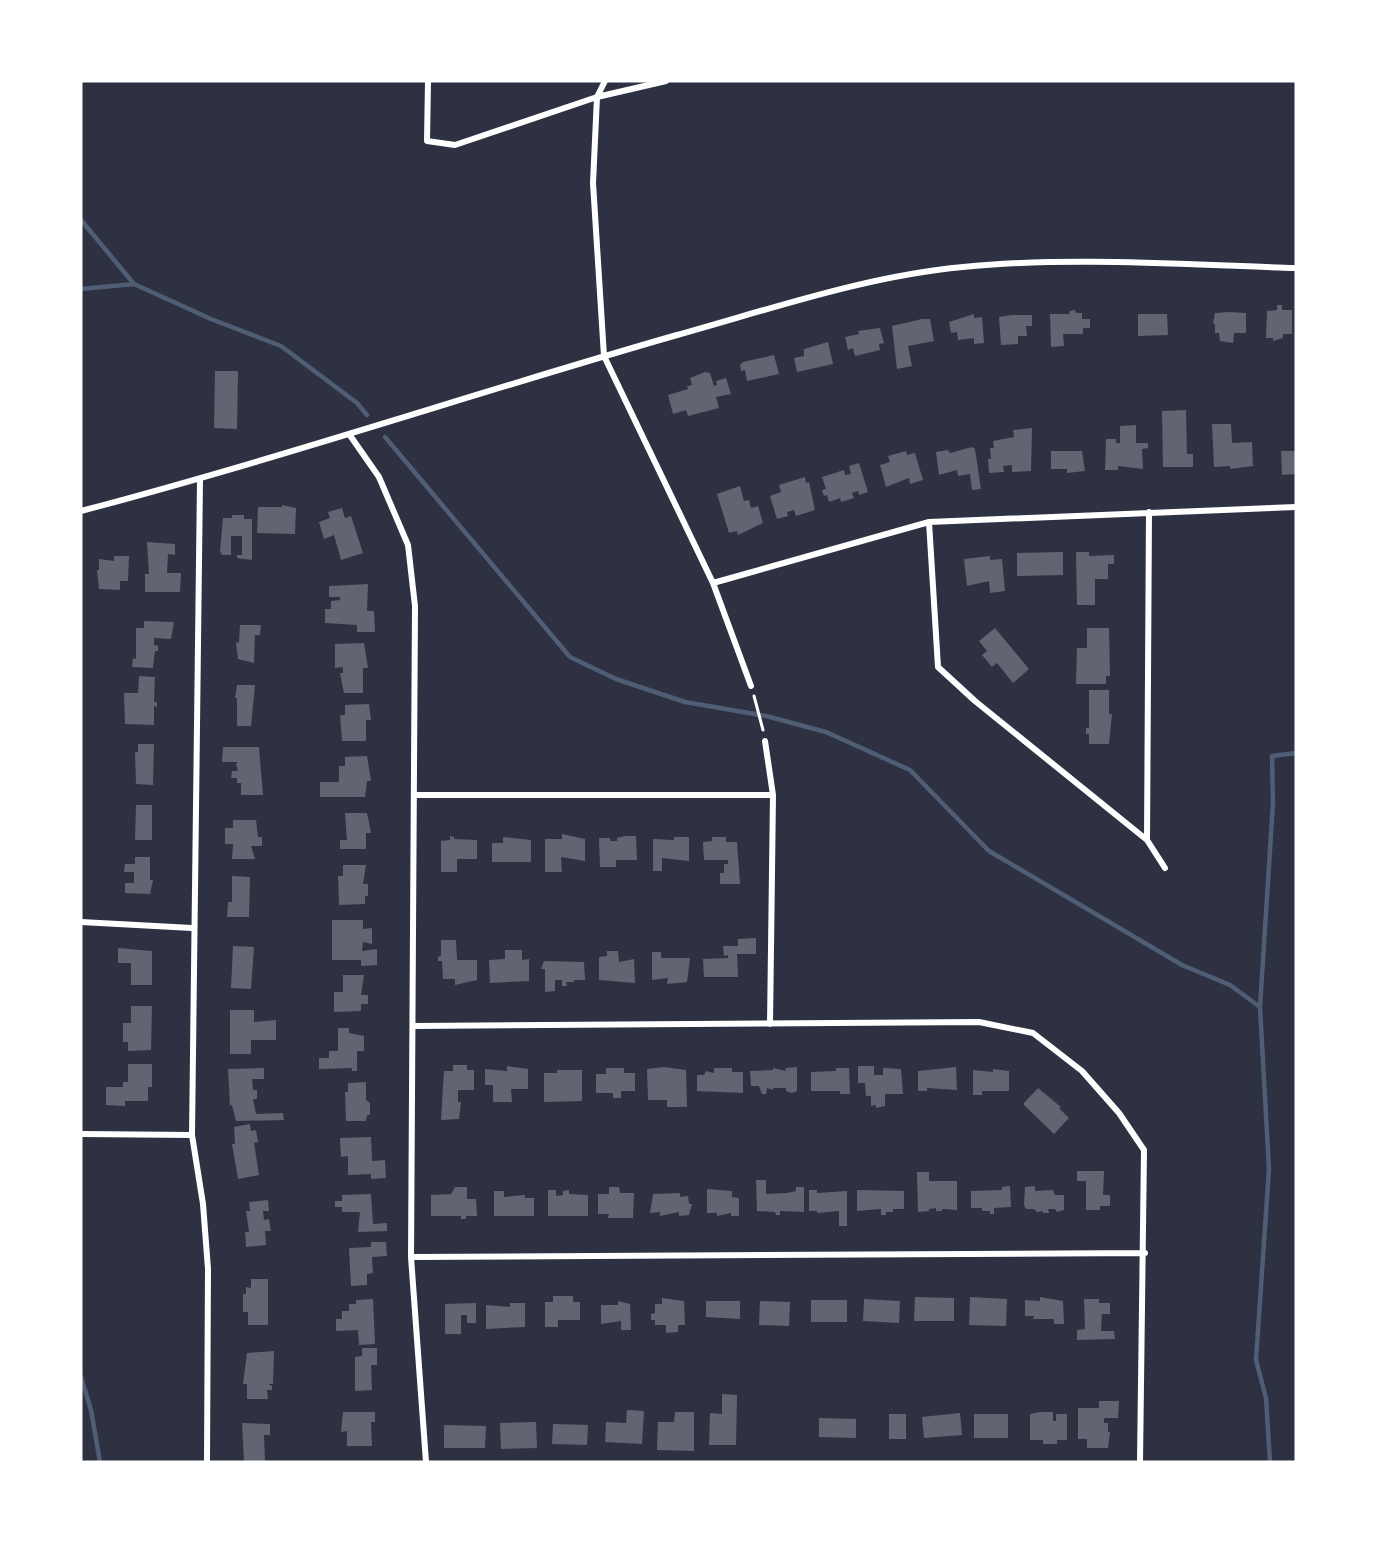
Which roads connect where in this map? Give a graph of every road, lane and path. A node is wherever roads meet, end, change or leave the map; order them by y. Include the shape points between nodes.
1 (428, 81) edge
2 (605, 81) edge
3 (666, 81) edge
4 (597, 97) junction
5 (1296, 268) edge
6 (604, 356) junction
7 (348, 434) junction
8 (200, 480) junction
9 (1296, 507) edge
10 (81, 511) edge
11 (1149, 512) junction
12 (928, 522) junction
13 (713, 583) junction
14 (751, 686) dead end
15 (756, 702) dead end
16 (762, 723) dead end
17 (765, 741) dead end
18 (414, 795) junction
19 (773, 795) junction
20 (1147, 840) junction
21 (1165, 868) dead end
22 (81, 922) edge
23 (192, 928) junction
24 (770, 1024) junction
25 (413, 1026) junction
26 (81, 1134) edge
27 (192, 1135) junction
28 (1145, 1253) junction
29 (411, 1257) junction
30 (207, 1462) edge
31 (426, 1462) edge
32 (1140, 1462) edge

1 - 4 street via 427,141 455,145
2 - 4 street
3 - 4 street
4 - 6 street via 593,183
5 - 6 street via 1093,262 963,267 862,283
6 - 7 street
6 - 13 street
7 - 8 street
7 - 18 street via 380,477 408,544 415,606
8 - 10 street
8 - 23 street
9 - 11 street
11 - 12 street
11 - 20 street
12 - 13 street
12 - 20 street via 938,667
13 - 14 street
15 - 16 path
17 - 19 street
18 - 19 street
18 - 25 street
19 - 24 street
20 - 21 street
22 - 23 street
23 - 27 street
24 - 25 street
24 - 28 street via 979,1022 1033,1033 1082,1071 1119,1113 1144,1150
25 - 29 street
26 - 27 street
27 - 30 street via 208,1269
28 - 29 street
28 - 32 street
29 - 31 street

